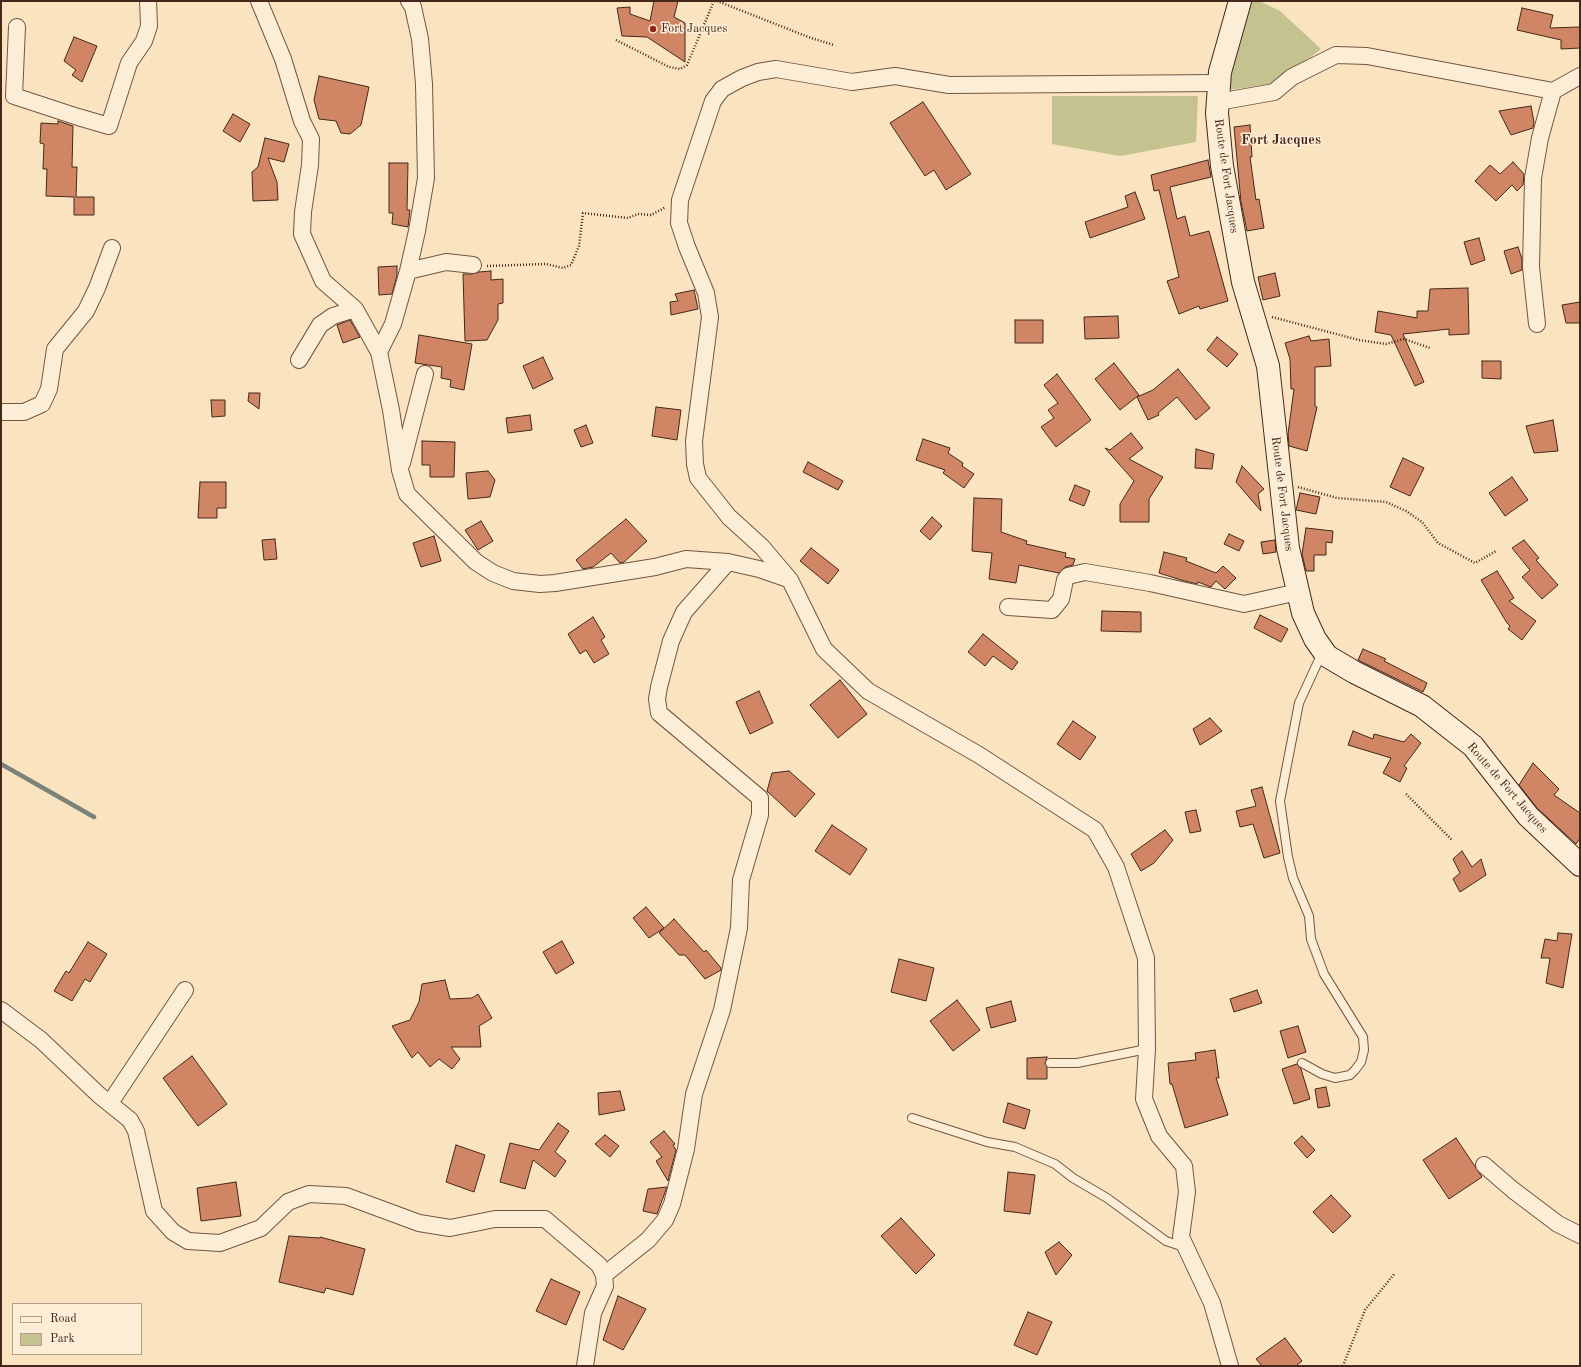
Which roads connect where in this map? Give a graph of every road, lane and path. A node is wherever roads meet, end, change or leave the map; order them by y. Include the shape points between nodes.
1 (148, 1) edge
2 (259, 1) edge
3 (409, 1) edge
4 (714, 1) edge
5 (717, 1) edge
6 (1240, 1) edge
7 (17, 27) dead end
8 (616, 40) dead end
9 (834, 45) dead end
10 (1580, 76) edge
11 (1553, 91) junction
12 (1219, 92) junction
13 (8, 93) edge
14 (680, 200) junction
15 (112, 248) dead end
16 (473, 265) joint
17 (408, 271) junction
18 (355, 309) junction
19 (1251, 310) junction
20 (1537, 324) dead end
21 (1430, 348) dead end
22 (379, 352) junction
23 (298, 360) dead end
24 (425, 374) dead end
25 (1, 412) edge
26 (400, 470) junction
27 (1279, 482) junction
28 (1496, 551) dead end
29 (728, 562) junction
30 (790, 580) junction
31 (1298, 592) junction
32 (1008, 607) dead end
33 (1323, 651) junction
34 (1406, 794) dead end
35 (1452, 840) dead end
36 (1580, 865) edge
37 (185, 990) dead end
38 (1, 1010) edge
39 (1147, 1049) junction
40 (1050, 1063) dead end
41 (1302, 1063) dead end
42 (110, 1103) junction
43 (912, 1118) dead end
44 (1484, 1165) dead end
45 (1580, 1235) edge
46 (1185, 1247) junction
47 (1395, 1273) dead end
48 (604, 1275) junction
49 (585, 1366) edge
50 (1230, 1366) edge
51 (1343, 1366) edge

1 - 13 street via 149,26 144,42 129,63 109,126
2 - 18 street via 283,58 302,121 311,140 302,234 323,281
3 - 17 street via 413,7 420,39 424,84 426,178
4 - 8 path via 687,65 680,69 669,67
5 - 9 path
6 - 12 street, Route de Fort Jacques via 1220,72
7 - 13 street
10 - 11 street
11 - 12 street via 1367,56 1336,55 1292,77 1274,92
11 - 20 street via 1540,138 1533,178 1531,267
12 - 14 street via 949,85 895,76 852,82 776,69 758,72 722,89 713,101
12 - 19 street, Route de Fort Jacques via 1217,113 1229,207
14 - 16 path via 651,215 638,214 628,218 582,213 579,246 572,265 563,268 546,264 499,267
14 - 30 street via 679,223 686,247 706,293 710,317 694,441 698,478 729,517 762,547
15 - 25 street via 86,311 55,349 49,389 42,404 24,412
16 - 17 street via 446,262
17 - 22 street via 393,324
18 - 22 street
18 - 23 street via 333,316 320,326
19 - 21 path via 1359,340 1386,344 1404,339
19 - 27 street, Route de Fort Jacques via 1268,366
22 - 26 street
24 - 26 street
26 - 29 street via 407,494 423,510 476,562 493,573 513,581 555,583 655,567 686,559
27 - 28 path via 1337,498 1386,502 1422,522 1438,544 1475,563
27 - 31 street, Route de Fort Jacques via 1288,548
29 - 30 street
29 - 48 street via 684,612 671,641 657,699 659,713 760,798 760,815 741,880 739,928 722,1010 694,1094 687,1143 672,1204 665,1220 648,1240
30 - 39 street via 824,649 868,691 979,755 1095,830 1116,867 1146,958
31 - 32 street via 1244,604 1150,583 1085,572 1068,576 1061,599 1052,610
31 - 33 street, Route de Fort Jacques via 1303,613
33 - 36 street, Route de Fort Jacques via 1354,672 1422,706 1473,746 1528,816
33 - 41 lane via 1299,703 1280,801 1288,857 1293,878 1308,916 1311,939 1324,974 1363,1037 1364,1050 1361,1062 1350,1075 1335,1078
34 - 35 path
37 - 42 street
38 - 42 street via 41,1040
39 - 40 lane via 1077,1063
39 - 46 street via 1144,1099 1158,1136 1184,1166 1187,1192 1181,1237
42 - 48 street via 130,1120 136,1131 154,1211 173,1232 188,1241 220,1243 261,1228 288,1202 309,1194 346,1196 419,1223 450,1228 495,1219 545,1219 599,1265
43 - 46 lane via 987,1142 1015,1147 1055,1164 1166,1241
44 - 45 street via 1558,1224
46 - 50 street via 1212,1304
47 - 51 path via 1365,1310
48 - 49 street via 605,1286 593,1313

